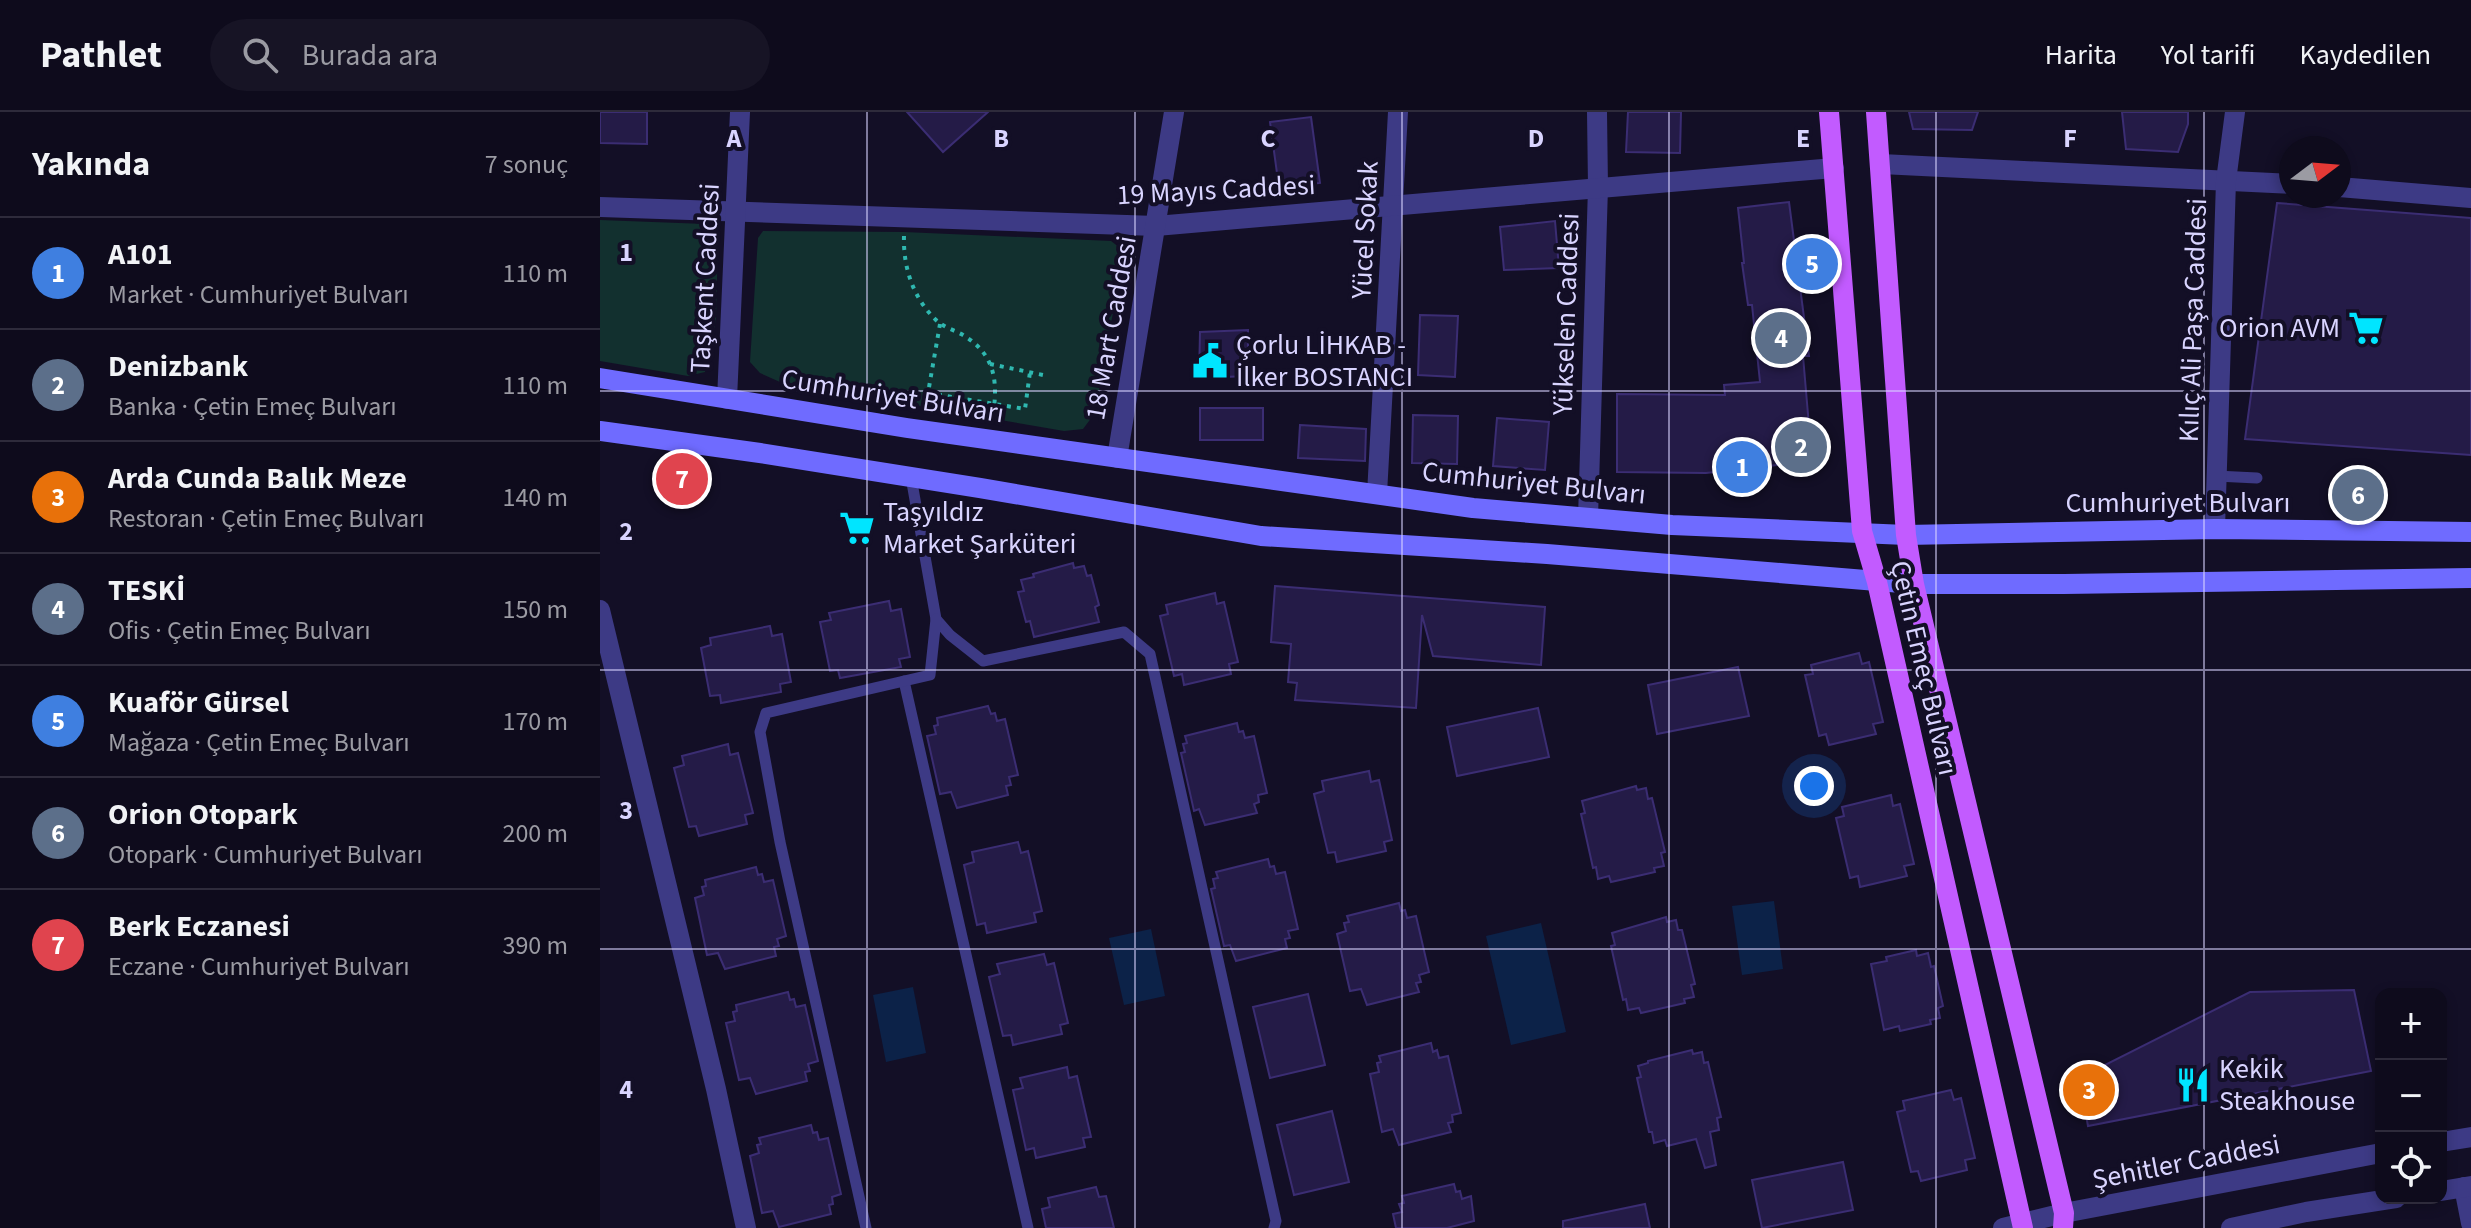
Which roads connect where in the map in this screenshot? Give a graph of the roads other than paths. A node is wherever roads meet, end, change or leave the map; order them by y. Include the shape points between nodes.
1 (740, 112) edge
2 (1174, 112) edge
3 (1398, 112) edge
4 (1597, 112) edge
5 (1829, 112) edge
6 (1876, 112) edge
7 (2235, 112) edge
8 (1881, 164) junction
9 (1834, 168) junction
10 (2226, 181) junction
11 (2279, 183) edge
12 (1598, 187) junction
13 (2351, 188) edge
14 (2471, 198) edge
15 (600, 207) edge
16 (1395, 207) junction
17 (736, 212) junction
18 (1156, 226) junction
19 (600, 378) edge
20 (727, 399) junction
21 (600, 431) edge
22 (1117, 458) junction
23 (2216, 476) junction
24 (911, 477) junction
25 (2257, 478) dead end
26 (1377, 494) junction
27 (1588, 518) junction
28 (2215, 529) junction
29 (1862, 531) junction
30 (2471, 532) edge
31 (1906, 535) junction
32 (2471, 578) edge
33 (1877, 582) junction
34 (1914, 584) junction
35 (600, 610) edge
36 (936, 619) junction
37 (904, 681) junction
38 (2471, 1137) edge
39 (2447, 1141) edge
40 (2375, 1154) edge
41 (2467, 1187) edge
42 (2447, 1190) edge
43 (2375, 1201) edge
44 (2063, 1221) edge
45 (2471, 1223) edge
46 (2016, 1227) edge
47 (2238, 1227) edge
48 (746, 1228) edge
49 (866, 1228) edge
50 (1028, 1228) edge
51 (1274, 1228) edge

1 - 17 street, Taşkent Caddesi
2 - 18 street, 18 Mart Caddesi
3 - 16 street, Yücel Sokak
4 - 12 street, Yükselen Caddesi
5 - 9 main road, Çetin Emeç Bulvarı
6 - 8 main road, Çetin Emeç Bulvarı
7 - 10 street, Kılıç Ali Paşa Caddesi
8 - 10 street
8 - 31 main road, Çetin Emeç Bulvarı
9 - 12 street, 19 Mayıs Caddesi
9 - 29 main road, Çetin Emeç Bulvarı
10 - 11 street
10 - 23 street, Kılıç Ali Paşa Caddesi
12 - 16 street, 19 Mayıs Caddesi
12 - 27 street, Yükselen Caddesi
13 - 14 street
15 - 17 street, 19 Mayıs Caddesi
16 - 18 street, 19 Mayıs Caddesi
16 - 26 street, Yücel Sokak
17 - 18 street, 19 Mayıs Caddesi
17 - 20 street, Taşkent Caddesi
18 - 22 street, 18 Mart Caddesi
19 - 20 main road, Cumhuriyet Bulvarı
20 - 22 main road, Cumhuriyet Bulvarı
21 - 24 main road
22 - 26 main road, Cumhuriyet Bulvarı
23 - 25 lane
23 - 28 street, Kılıç Ali Paşa Caddesi
24 - 33 main road via 1261,536
24 - 36 lane
26 - 27 main road, Cumhuriyet Bulvarı
27 - 29 main road, Cumhuriyet Bulvarı
28 - 30 main road, Cumhuriyet Bulvarı
28 - 31 main road, Cumhuriyet Bulvarı
29 - 31 main road, Cumhuriyet Bulvarı
29 - 33 main road, Çetin Emeç Bulvarı
31 - 34 main road, Çetin Emeç Bulvarı
32 - 34 main road
33 - 34 main road
33 - 46 main road, Çetin Emeç Bulvarı
34 - 44 main road, Çetin Emeç Bulvarı
35 - 48 street
36 - 37 lane via 930,675
36 - 51 lane via 983,661 1124,632 1150,654
37 - 49 lane via 766,713 760,732
37 - 50 lane
38 - 39 street
40 - 44 street, Şehitler Caddesi
41 - 42 street
41 - 45 street
43 - 47 street
44 - 46 street, Şehitler Caddesi

